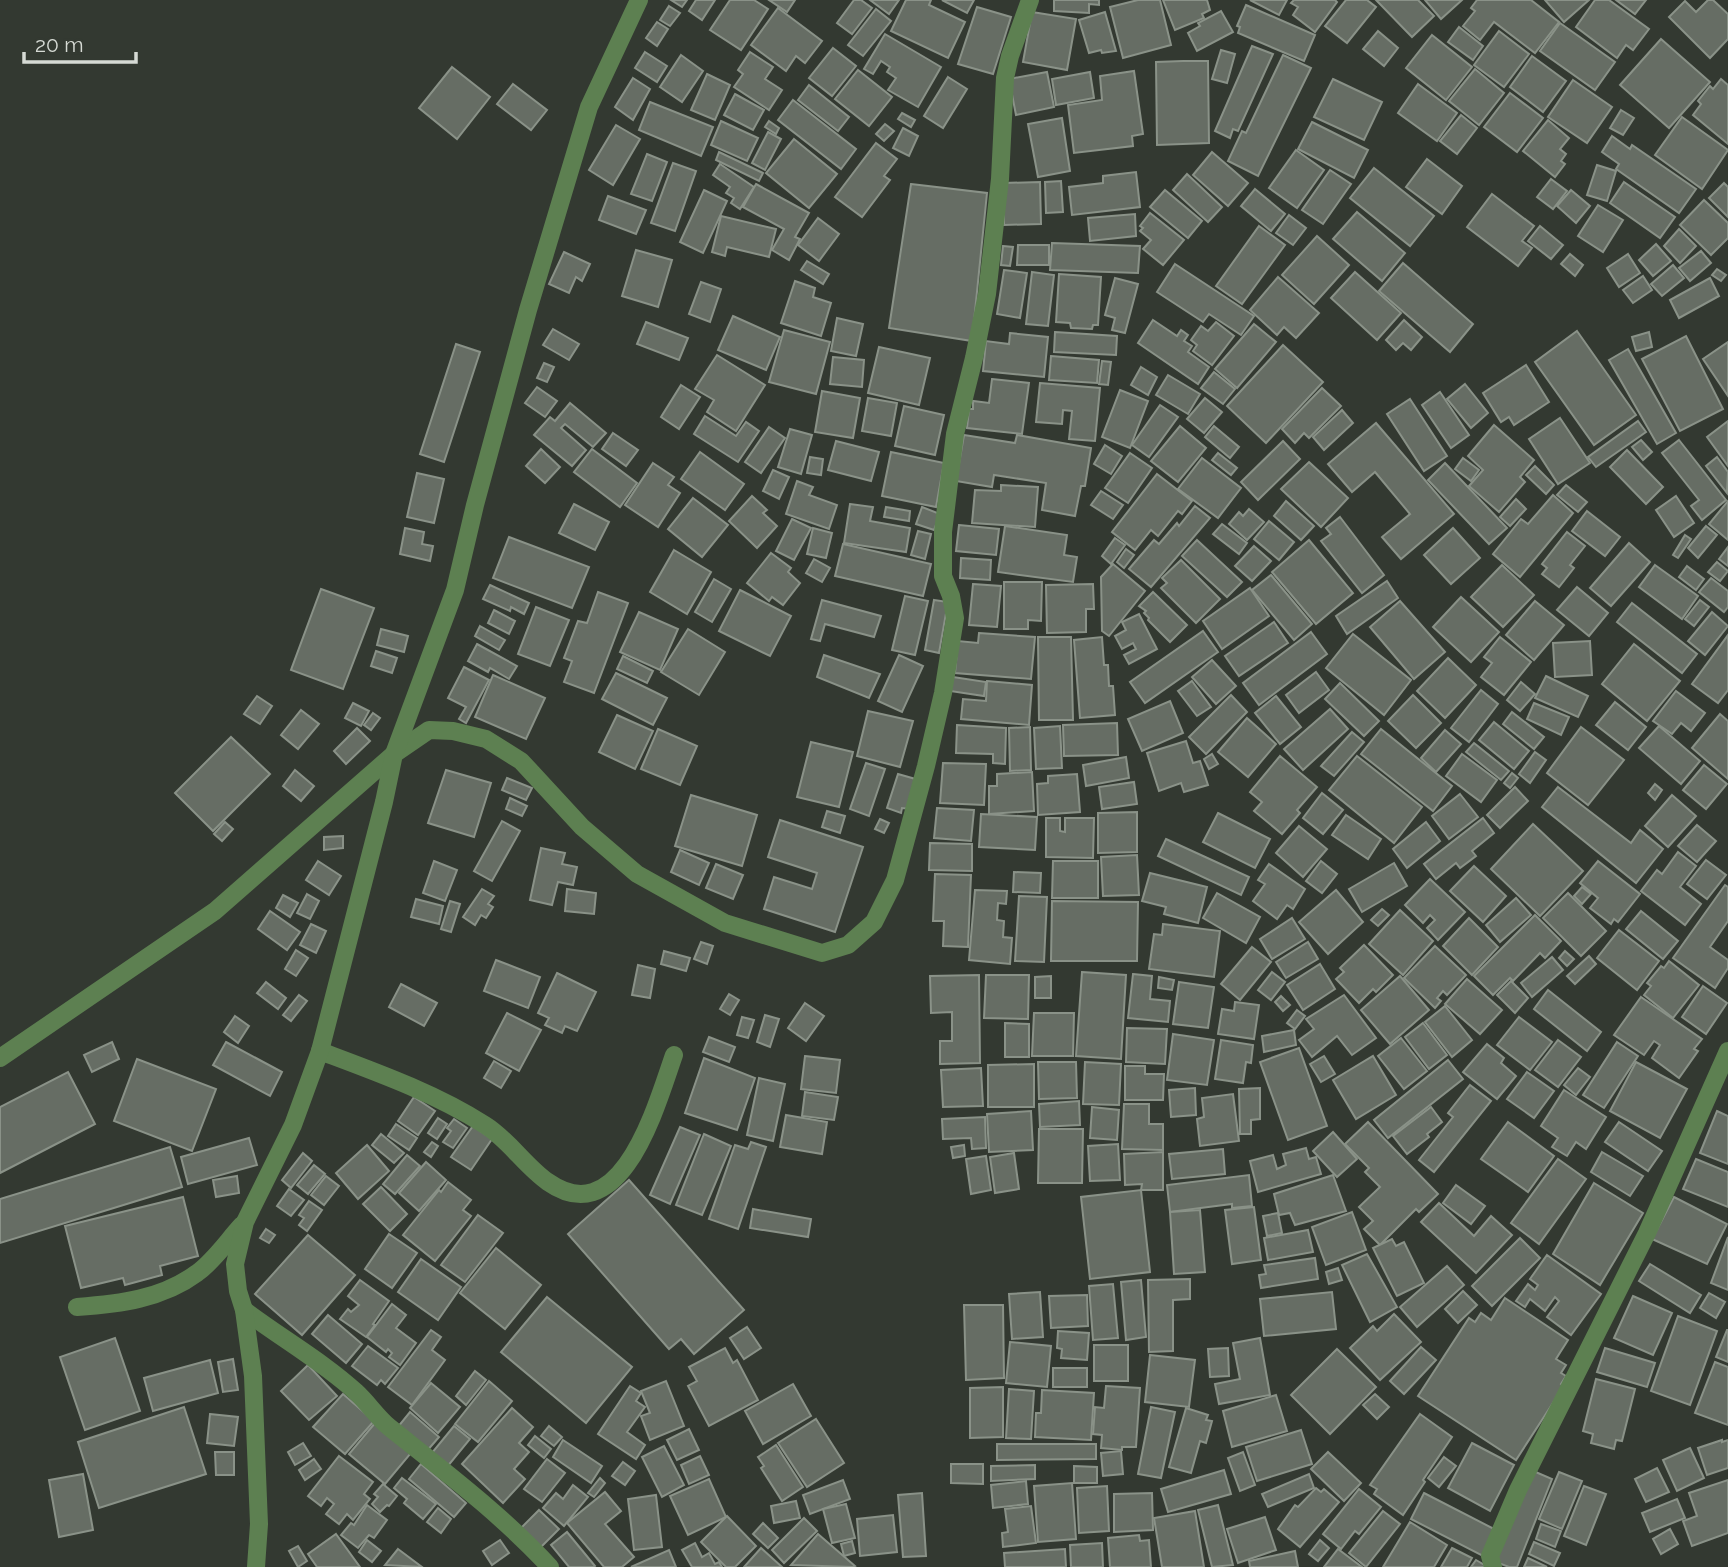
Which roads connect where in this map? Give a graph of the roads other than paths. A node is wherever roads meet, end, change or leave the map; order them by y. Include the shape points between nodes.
1 (639, 0) edge
2 (1030, 0) edge
3 (394, 754) junction
4 (320, 1051) junction
5 (1728, 1051) edge
6 (674, 1055) dead end
7 (0, 1058) edge
8 (245, 1222) junction
9 (78, 1307) dead end
10 (244, 1310) junction
11 (256, 1567) edge
12 (550, 1567) edge
13 (1493, 1567) edge

1 - 3 street via 589,107 528,310 455,590
2 - 3 street via 1005,78 987,294 955,434 943,532 943,576 955,618 943,693 895,880 874,922 848,945 822,953 725,923 637,874 582,827 522,761 486,739 429,730
3 - 4 street
3 - 7 street via 215,911
4 - 6 street via 459,1110 488,1127 548,1182 570,1194 589,1195 615,1179 644,1138
4 - 8 street via 293,1125
5 - 13 street via 1647,1233 1518,1490 1490,1556
8 - 9 street via 198,1273 164,1292 124,1304
8 - 10 street via 235,1264
10 - 11 street via 253,1376 259,1524
10 - 12 street via 356,1392 382,1421

